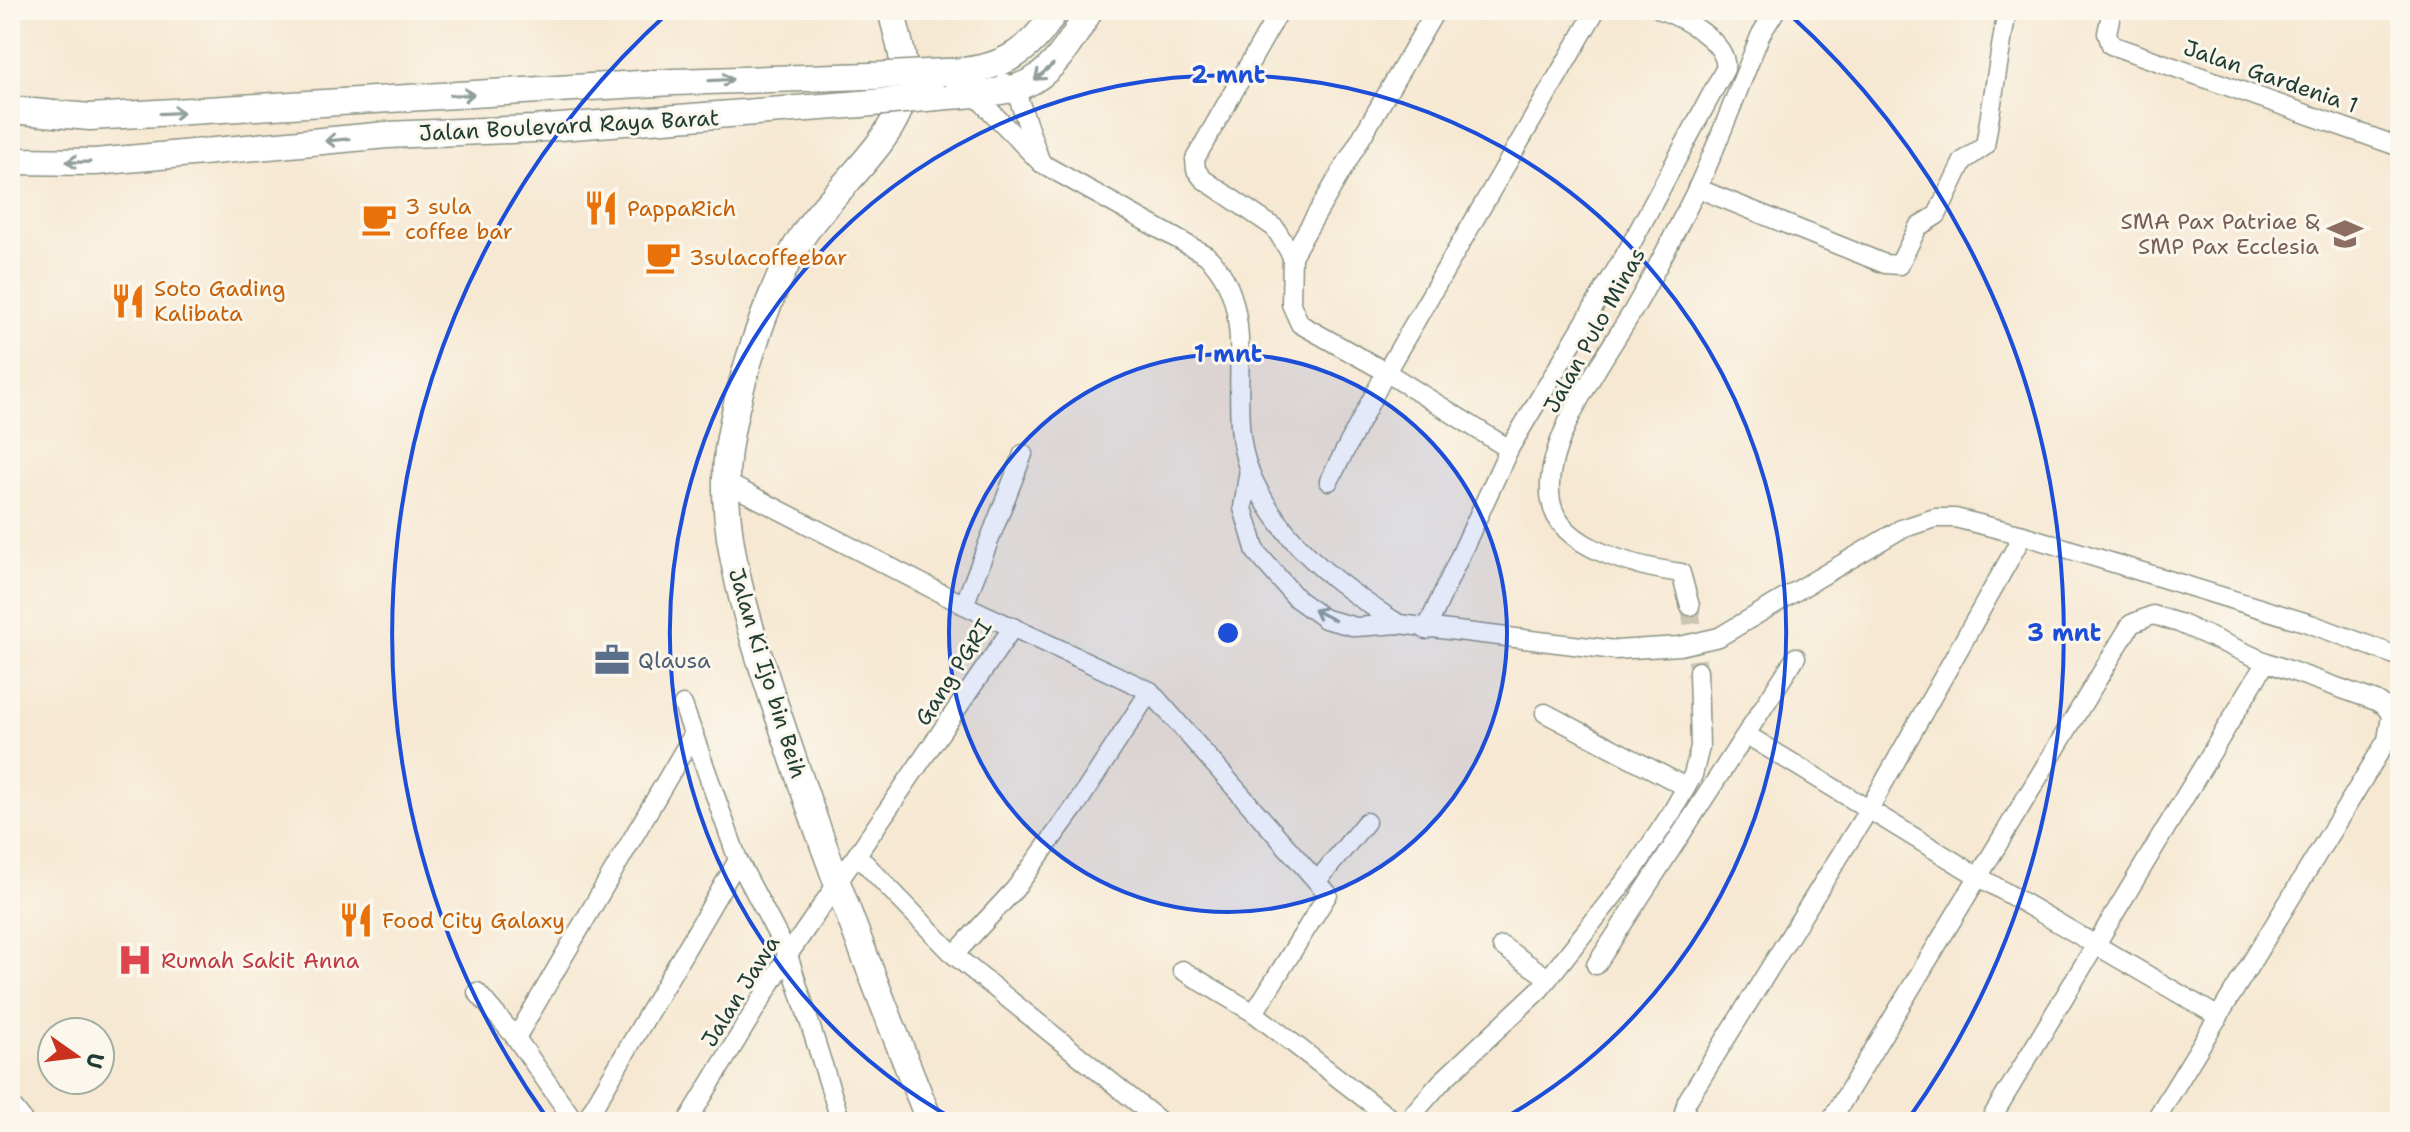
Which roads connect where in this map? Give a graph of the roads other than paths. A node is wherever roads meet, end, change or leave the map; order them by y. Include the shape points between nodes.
1 (891, 10) edge
2 (1055, 10) edge
3 (1090, 10) edge
4 (1280, 10) edge
5 (1436, 10) edge
6 (1596, 10) edge
7 (1661, 10) edge
8 (1776, 10) edge
9 (2007, 10) edge
10 (2112, 10) edge
11 (1684, 14) edge
12 (766, 78) junction
13 (941, 84) junction
14 (976, 84) junction
15 (1015, 89) junction
16 (384, 98) junction
17 (10, 110) edge
18 (770, 112) junction
19 (387, 135) junction
20 (2400, 147) edge
21 (10, 161) edge
22 (1041, 163) junction
23 (1697, 188) junction
24 (1292, 256) junction
25 (1386, 372) junction
26 (1509, 449) junction
27 (1023, 454) dead end
28 (1249, 469) junction
29 (1329, 481) dead end
30 (727, 483) junction
31 (2023, 535) junction
32 (964, 605) junction
33 (1690, 606) tunnel mouth
34 (1399, 624) junction
35 (1013, 627) junction
36 (1426, 630) junction
37 (1796, 657) dead end
38 (2400, 657) edge
39 (2266, 662) junction
40 (1698, 671) tunnel mouth
41 (1150, 691) junction
42 (683, 705) dead end
43 (1545, 713) dead end
44 (694, 733) junction
45 (1747, 735) junction
46 (1686, 787) junction
47 (1869, 809) junction
48 (1366, 822) dead end
49 (859, 857) junction
50 (738, 860) junction
51 (1976, 875) junction
52 (1318, 880) junction
53 (836, 888) junction
54 (2095, 945) junction
55 (1502, 946) dead end
56 (788, 955) junction
57 (954, 955) junction
58 (1596, 965) dead end
59 (1182, 970) dead end
60 (1548, 978) junction
61 (477, 992) dead end
62 (1254, 1013) junction
63 (2219, 1017) junction
64 (516, 1038) junction
65 (10, 1112) edge
66 (18, 1122) edge
67 (575, 1122) edge
68 (585, 1122) edge
69 (687, 1122) edge
70 (841, 1122) edge
71 (930, 1122) edge
72 (1161, 1122) edge
73 (1395, 1122) edge
74 (1406, 1122) edge
75 (1689, 1122) edge
76 (1830, 1122) edge
77 (1989, 1122) edge
78 (2154, 1122) edge

1 - 30 main road, Jalan Ki Ijo bin Beih via 904,93 894,122 809,226 785,268 744,378
2 - 14 main road, Jalan Boulevard Raya Barat via 1034,41
3 -> 15 main road, Jalan Boulevard Raya Barat via 1066,51 1040,76
4 - 24 street via 1195,159 1203,179 1275,228
5 - 24 street
6 - 25 street
7 - 11 street
8 - 23 street, Jalan Pulo Minas
9 - 23 street via 1985,146 1963,161 1937,215 1918,227 1899,265 1803,233
10 - 20 street, Jalan Gardenia 1 via 2107,33 2111,45
11 - 26 street via 1725,56 1725,69 1629,248
12 - 13 main road, Jalan Boulevard Raya Barat, bridge via 871,76
16 -> 12 main road, Jalan Boulevard Raya Barat
12 - 18 main road
13 - 14 main road, Jalan Boulevard Raya Barat
13 - 18 main road, Jalan Boulevard Raya Barat, bridge via 861,104
14 - 15 main road, Jalan Boulevard Raya Barat
14 - 22 street
15 - 22 street
17 -> 16 main road, Jalan Boulevard Raya Barat via 90,117
16 - 19 main road
18 - 19 main road, Jalan Boulevard Raya Barat
19 -> 21 main road, Jalan Boulevard Raya Barat via 95,162
22 - 28 street via 1206,255 1224,274 1235,312 1242,436
23 - 33 street, Jalan Pulo Minas via 1646,287 1594,371 1550,473 1551,502 1561,526 1621,561 1681,573
24 - 25 street via 1291,304 1300,324
25 - 26 street
25 - 29 street
26 - 36 street
27 - 32 street
28 - 34 street via 1284,529 1311,561
34 -> 28 street via 1356,627 1325,619 1278,581 1256,552 1245,517
30 - 32 street, Gang PGRI
30 - 53 main road, Jalan Ki Ijo bin Beih via 734,569
31 - 36 street via 1955,518 1901,529 1719,637 1680,646 1615,650
31 - 38 street
31 - 47 street
32 - 35 street, Gang PGRI
34 - 36 street
35 - 41 street
35 - 49 street, Gang PGRI
37 - 45 street
39 - 51 street via 2153,615 2131,624
39 - 54 street
39 - 63 street via 2376,701 2386,707 2391,727
40 - 46 street via 1700,747
41 - 52 street
41 - 57 street via 1024,877
42 - 44 street
43 - 46 street
44 - 50 street
44 - 64 street
45 - 47 street
45 - 58 street
46 - 60 street via 1633,871
47 - 51 street
47 - 75 street via 1687,1101 1684,1112
48 - 52 street
49 - 53 street, Gang PGRI
49 - 57 street
50 - 56 street
50 - 68 street
51 - 54 street
51 - 76 street
52 - 62 street via 1328,894 1326,901
53 - 56 street, Jalan Jawa
53 - 71 main road, Jalan Ki Ijo bin Beih
54 - 63 street
54 - 77 street
55 - 60 street
56 - 69 street, Jalan Jawa
56 - 70 street
57 - 72 street
59 - 62 street
60 - 74 street
61 - 64 street
62 - 73 street
63 - 78 street
64 - 67 street
65 - 66 main road

